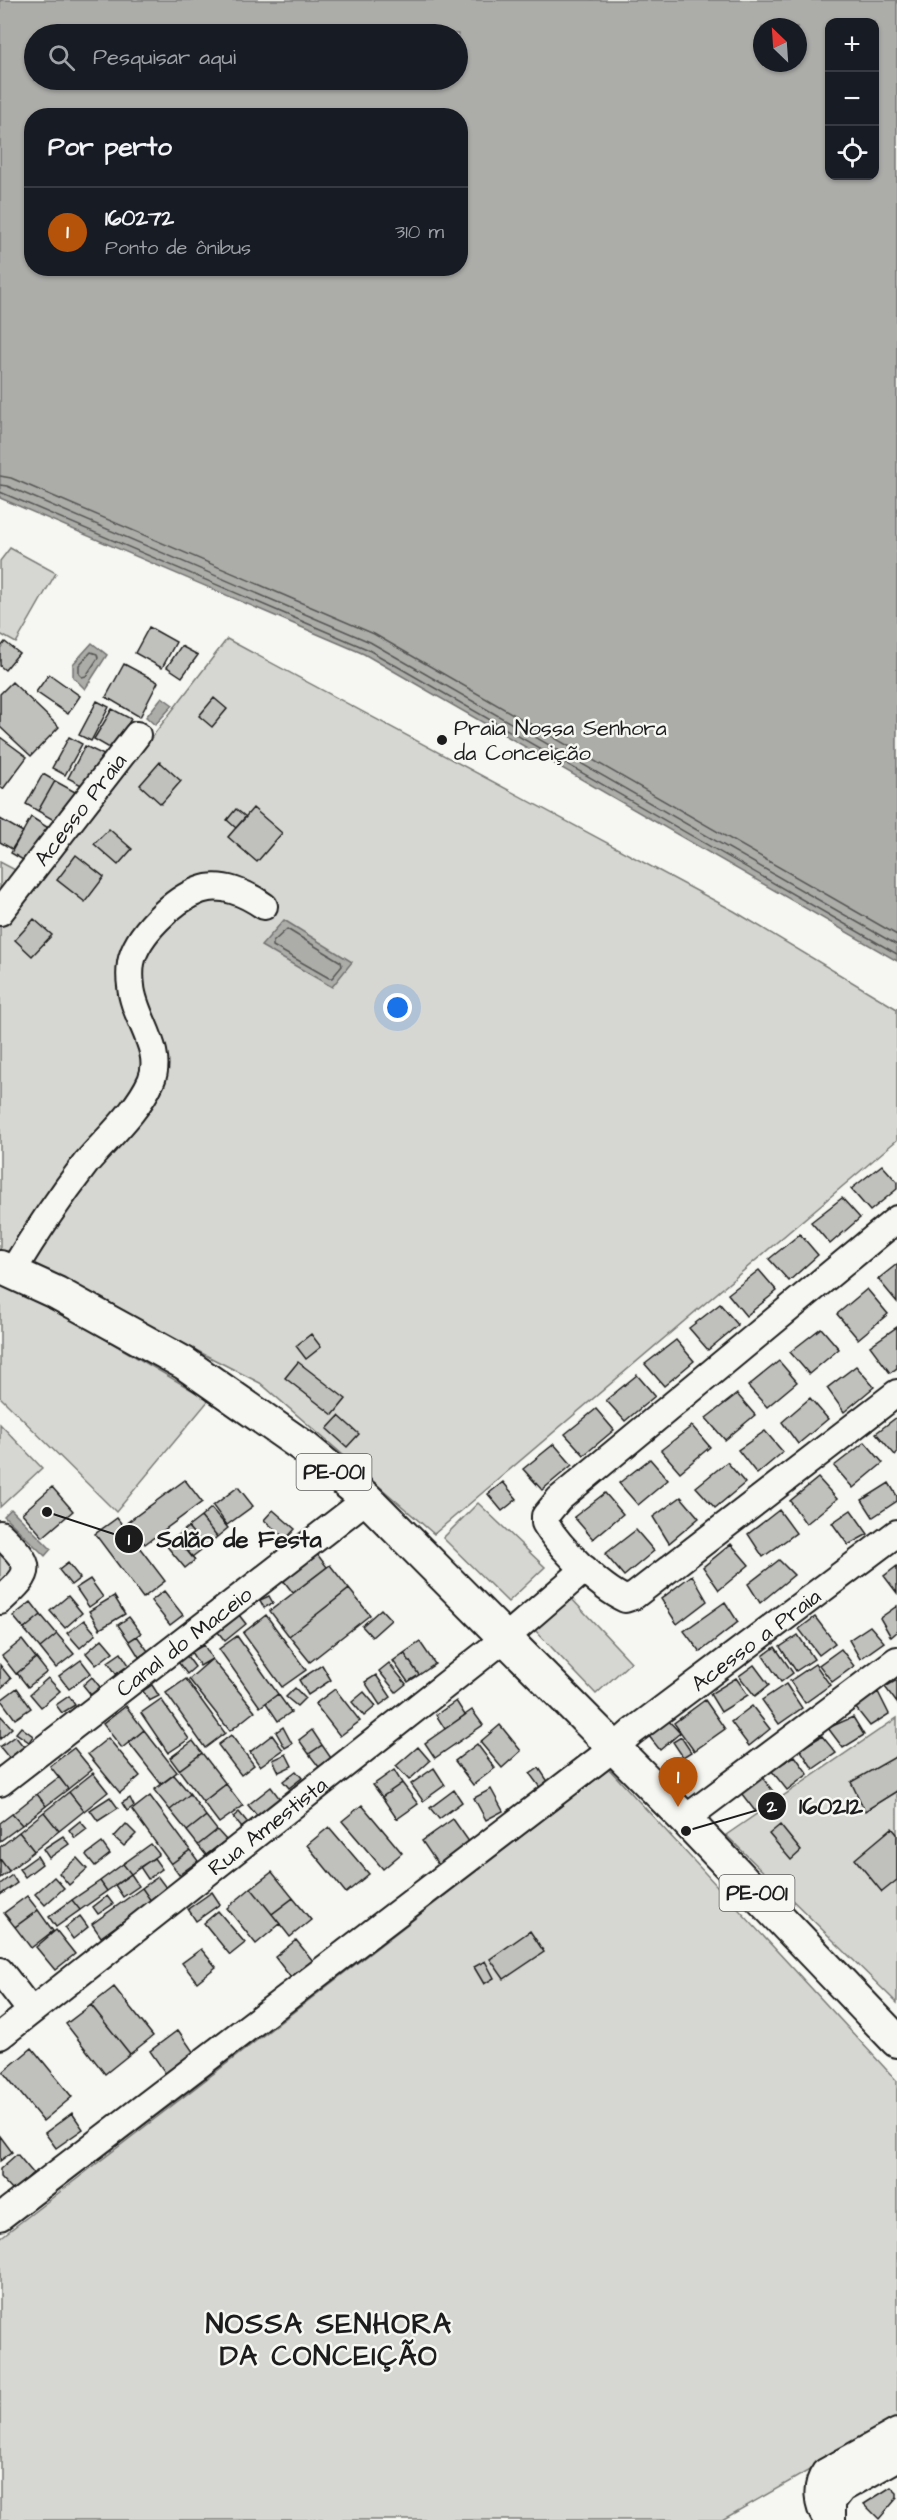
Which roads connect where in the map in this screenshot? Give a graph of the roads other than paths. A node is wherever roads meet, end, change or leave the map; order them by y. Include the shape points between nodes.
1 (137, 735) dead end
2 (264, 906) dead end
3 (0, 912) edge
4 (897, 1219) edge
5 (6, 1269) edge
6 (897, 1392) edge
7 (367, 1499) junction
8 (897, 1533) edge
9 (0, 1534) edge
10 (585, 1569) junction
11 (0, 1601) edge
12 (504, 1639) junction
13 (897, 1660) edge
14 (624, 1739) junction
15 (0, 1783) edge
16 (685, 1819) junction
17 (0, 1971) edge
18 (31, 2011) junction
19 (0, 2036) edge
20 (897, 2041) edge
21 (0, 2217) edge
22 (897, 2432) edge
23 (897, 2458) edge
24 (830, 2520) edge

1 - 3 street, Acesso Praia
2 - 5 street via 246,894 202,889 157,920 138,944 131,964 131,988 152,1047 152,1080
4 - 10 street via 549,1510 545,1516 549,1529
5 - 7 main road, PE-001 via 184,1363 304,1447
6 - 10 street via 634,1596 618,1596
7 - 12 main road, PE-001
7 - 15 street, Canal do Maceio
8 - 14 street, Acesso a Praia
9 - 11 street via 19,1552 26,1569 19,1585
10 - 12 street, Rua Amestista
12 - 14 main road, PE-001
12 - 18 street, Rua Amestista
13 - 16 street
14 - 16 main road, PE-001
14 - 21 street, Acesso a Praia
16 - 20 main road, PE-001
17 - 18 street
18 - 19 street, Rua Amestista
22 - 24 street via 825,2472 818,2481 818,2496
23 - 24 street via 842,2489 832,2502

